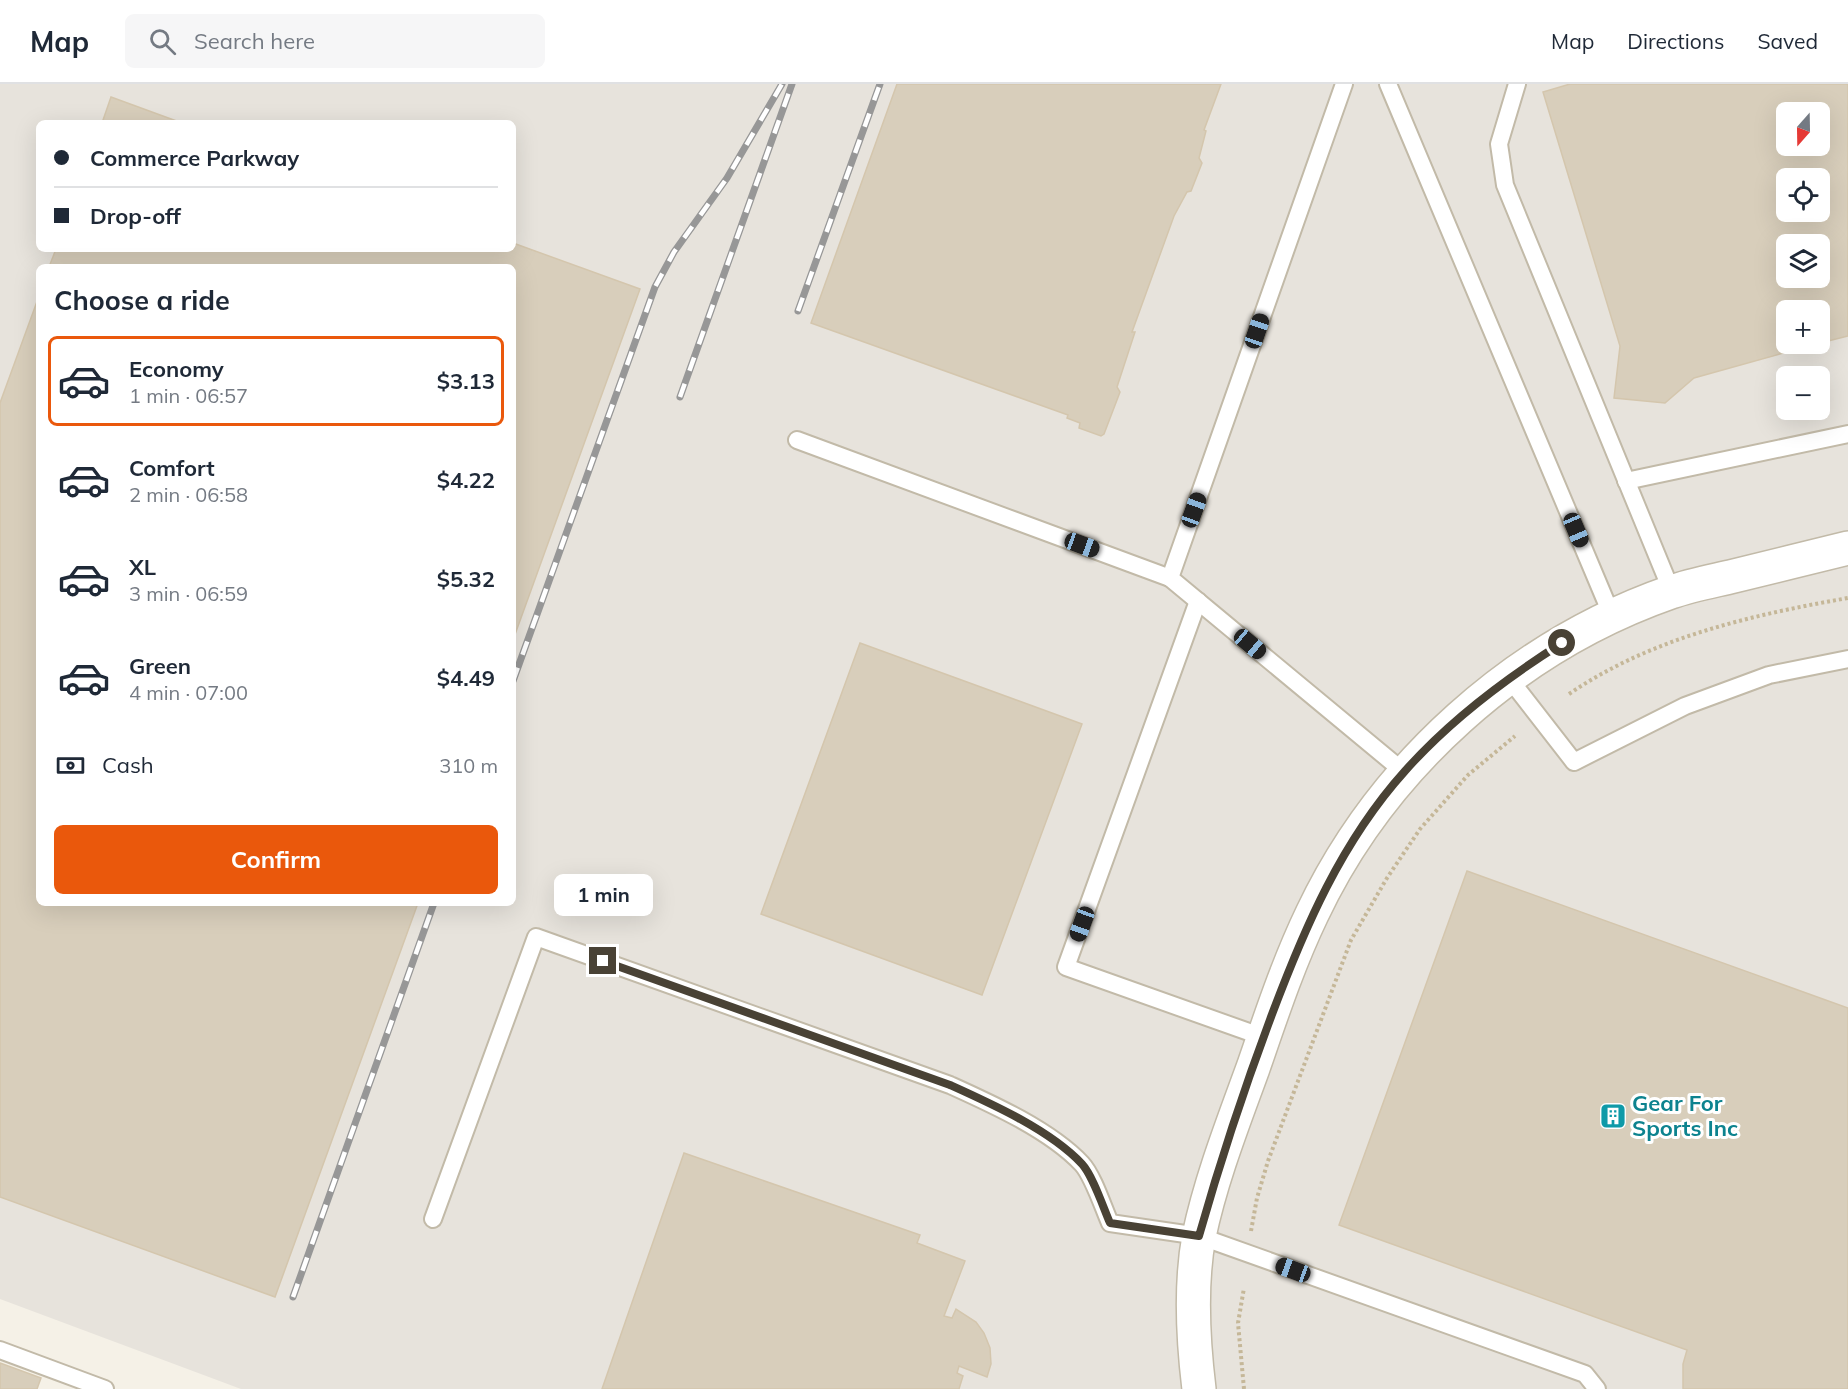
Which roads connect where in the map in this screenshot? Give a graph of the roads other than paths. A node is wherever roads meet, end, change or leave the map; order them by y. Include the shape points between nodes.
1 (1344, 84) edge
2 (1388, 84) edge
3 (1517, 84) edge
4 (1848, 434) edge
5 (797, 440) dead end
6 (1626, 481) junction
7 (1848, 548) edge
8 (1170, 578) junction
9 (1672, 592) junction
10 (1198, 601) junction
11 (1612, 616) junction
12 (1848, 659) edge
13 (1508, 677) junction
14 (1404, 772) junction
15 (1263, 1037) junction
16 (433, 1219) dead end
17 (1199, 1236) junction
18 (0, 1350) edge
19 (105, 1389) edge
20 (1199, 1389) edge
21 (1597, 1389) edge

1 - 8 lane
2 - 11 lane
3 - 6 lane via 1499,144 1505,185
4 - 6 lane
5 - 8 lane
6 - 9 lane
7 - 9 street
8 - 10 lane
9 - 11 street
10 - 14 lane
10 - 15 lane via 1066,966
11 - 13 street
12 - 13 lane via 1770,675 1685,706 1574,762
13 - 14 street
14 - 15 street via 1331,877 1311,914
15 - 17 street
16 - 17 lane via 536,937 976,1097 1039,1131 1083,1165 1110,1223
17 - 20 street via 1194,1352
17 - 21 lane via 1585,1374
18 - 19 lane

